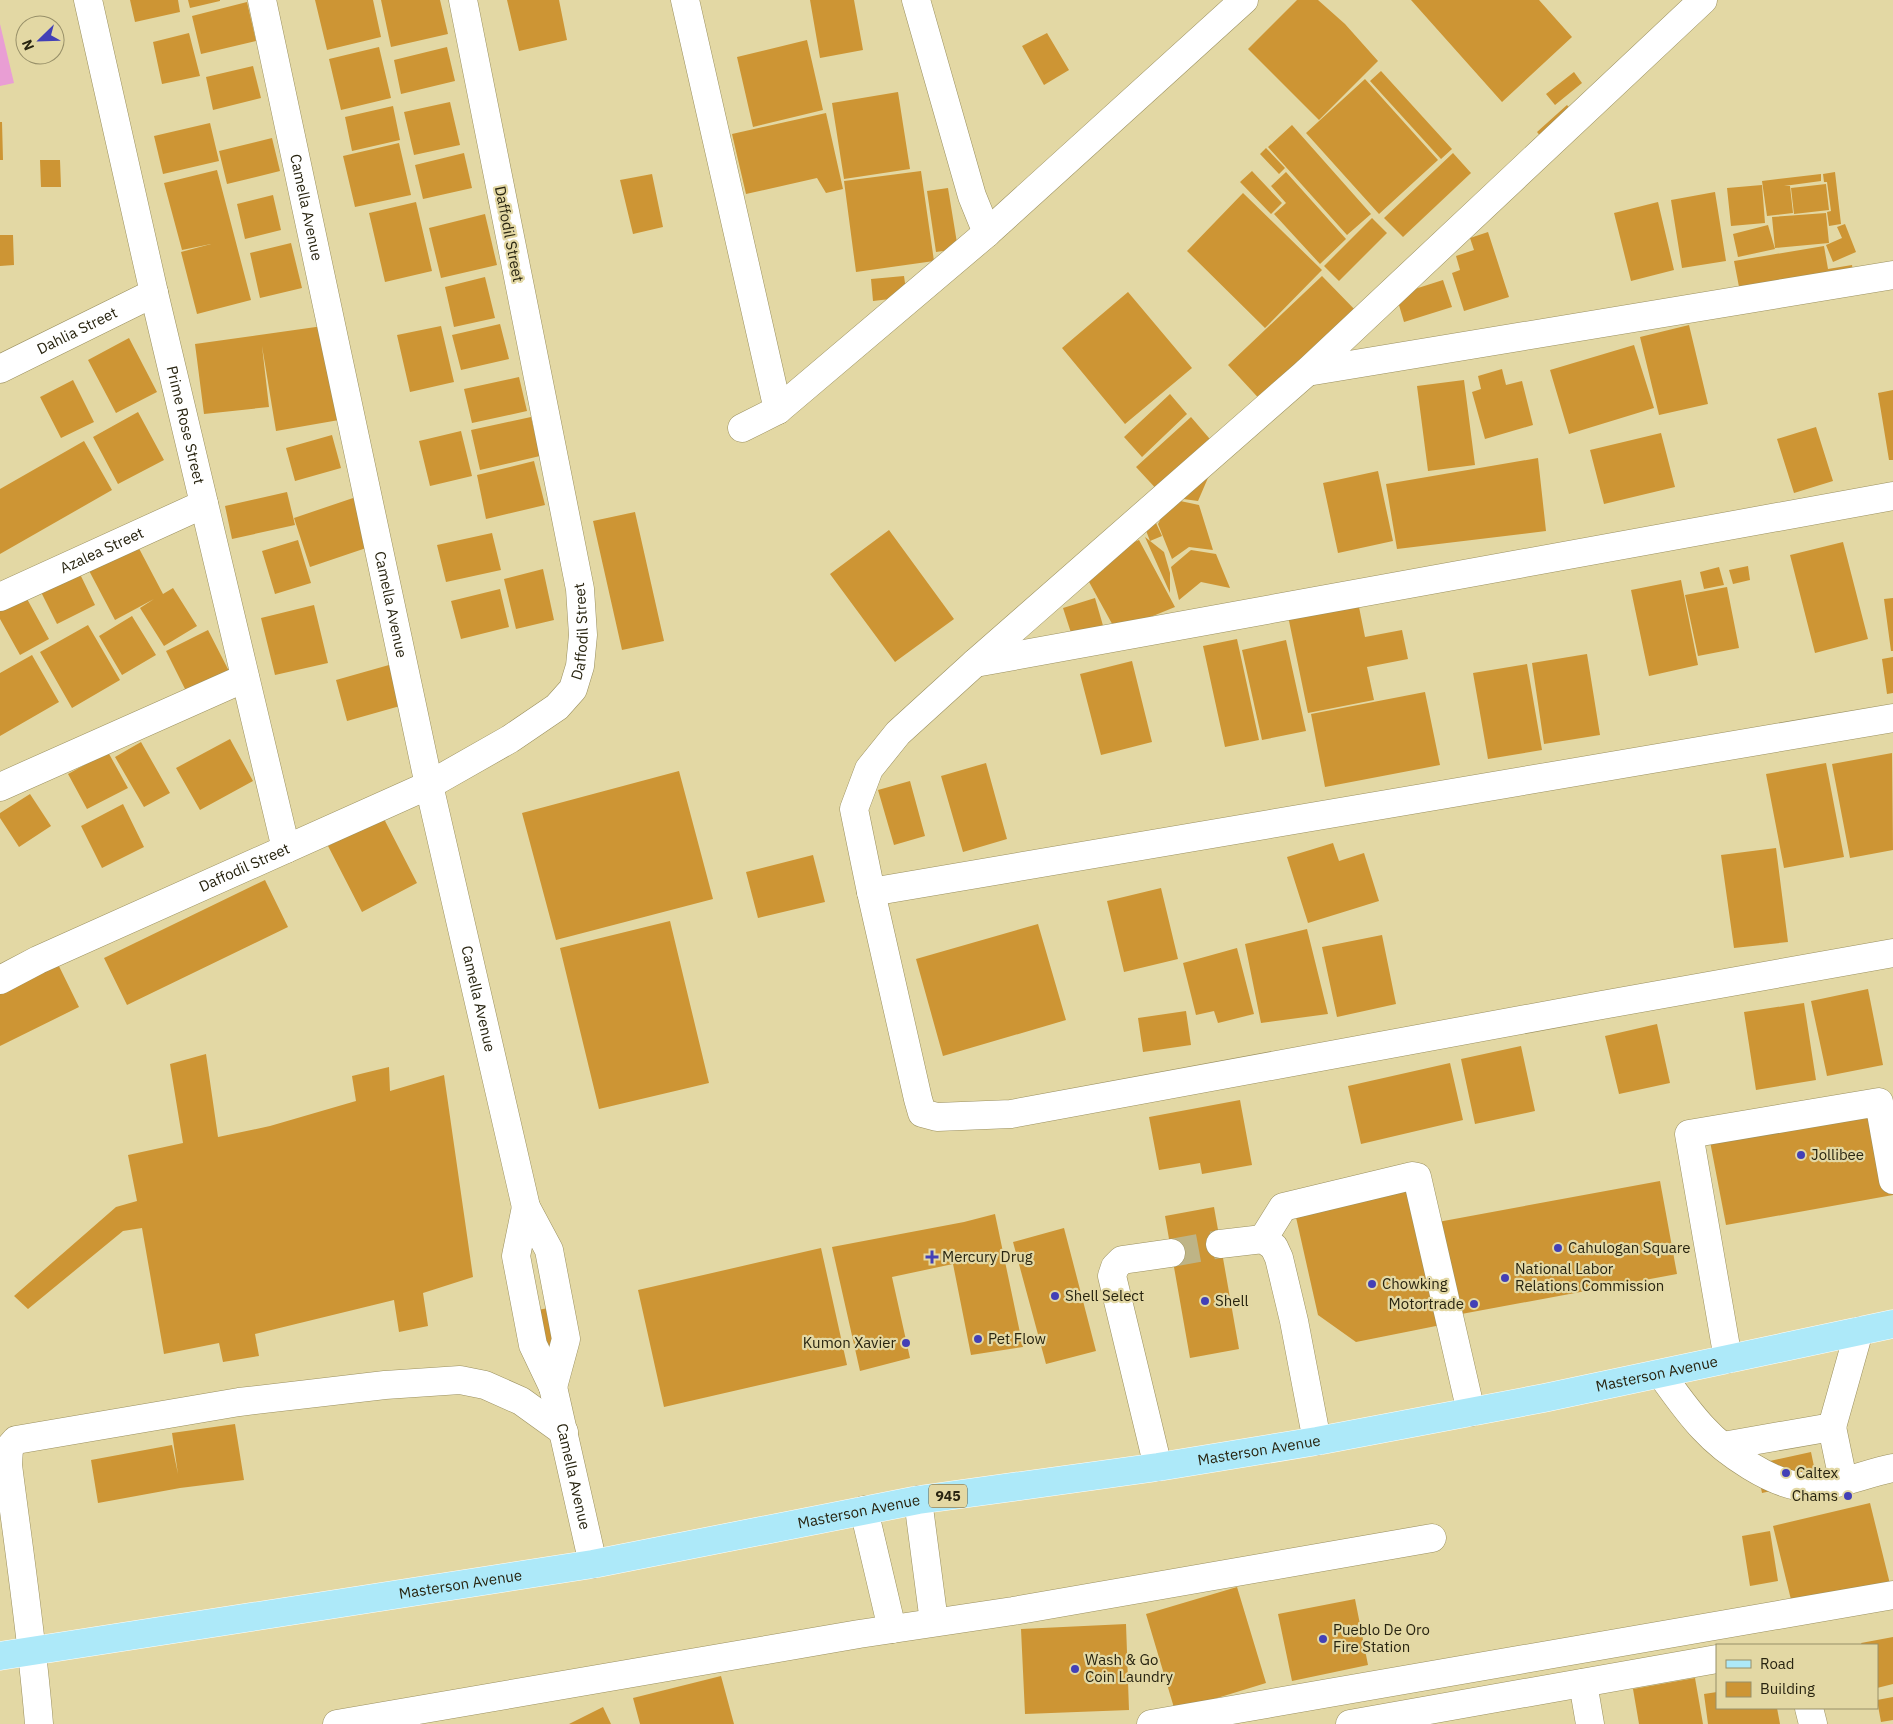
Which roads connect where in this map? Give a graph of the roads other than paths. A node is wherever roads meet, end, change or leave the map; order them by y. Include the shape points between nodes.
1 (88, 0) edge
2 (262, 0) edge
3 (463, 0) edge
4 (684, 0) edge
5 (916, 0) edge
6 (1244, 0) edge
7 (1703, 0) edge
8 (986, 234) junction
9 (1893, 275) edge
10 (154, 293) junction
11 (0, 369) edge
12 (1307, 372) junction
13 (778, 410) junction
14 (742, 428) dead end
15 (1893, 496) edge
16 (204, 504) junction
17 (0, 597) edge
18 (975, 663) junction
19 (245, 678) junction
20 (1893, 718) edge
21 (429, 785) junction
22 (0, 787) edge
23 (286, 849) junction
24 (871, 892) junction
25 (1893, 953) edge
26 (0, 980) edge
27 (1893, 1180) edge
28 (1263, 1239) junction
29 (1220, 1244) tunnel mouth
30 (1172, 1252) tunnel mouth
31 (1892, 1329) edge
32 (1859, 1332) junction
33 (1728, 1359) junction
34 (1661, 1374) junction
35 (1471, 1412) junction
36 (1832, 1427) junction
37 (564, 1432) junction
38 (1317, 1441) junction
39 (1723, 1446) junction
40 (4, 1449) edge
41 (1158, 1467) junction
42 (1893, 1468) edge
43 (1843, 1480) junction
44 (918, 1500) junction
45 (864, 1510) junction
46 (1432, 1538) dead end
47 (593, 1564) junction
48 (1893, 1596) edge
49 (934, 1622) junction
50 (892, 1630) junction
51 (33, 1651) junction
52 (0, 1656) edge
53 (1716, 1659) edge
54 (1583, 1682) junction
55 (1809, 1709) edge
56 (1379, 1721) edge
57 (39, 1724) edge
58 (337, 1724) edge
59 (1151, 1724) edge
60 (1350, 1724) edge
61 (1590, 1724) edge
62 (1813, 1724) edge

1 - 10 street, Prime Rose Street
2 - 21 street, Camella Avenue
3 - 21 street, Daffodil Street via 580,589 583,635 580,666 573,689 557,707 510,739
4 - 13 street
5 - 8 street via 972,196
6 - 8 street
7 - 12 street
8 - 13 street
9 - 12 street
10 - 11 street, Dahlia Street
10 - 16 street, Prime Rose Street
12 - 18 street
13 - 14 street
15 - 18 street
16 - 17 street, Azalea Street
16 - 19 street, Prime Rose Street
18 - 24 street via 898,733 869,769 854,808
19 - 22 street
19 - 23 street, Prime Rose Street
20 - 24 street
21 - 23 street, Daffodil Street
21 - 37 street, Camella Avenue via 526,1207 549,1250 566,1339 553,1387
23 - 26 street, Daffodil Street
24 - 25 street via 922,1114 936,1117 1012,1114
27 - 33 street via 1880,1102 1689,1134
28 - 29 street
28 - 35 street via 1283,1207 1417,1177
28 - 38 street via 1274,1247 1279,1258
30 - 41 street via 1122,1260 1112,1276
31 - 32 main road, Masterson Avenue / 945
32 - 33 main road, Masterson Avenue / 945
32 - 36 street
33 - 34 main road, Masterson Avenue / 945
34 - 35 main road, Masterson Avenue / 945
34 - 39 street via 1685,1408
35 - 38 main road, Masterson Avenue / 945
36 - 39 street
36 - 43 street
37 - 40 street via 521,1401 484,1385 460,1380 385,1384 240,1402 16,1440
37 - 47 street, Camella Avenue
38 - 41 main road, Masterson Avenue / 945
39 - 43 street via 1769,1477 1790,1485 1808,1487
40 - 51 street
41 - 44 main road, Masterson Avenue / 945
42 - 43 street
44 - 45 main road, Masterson Avenue / 945
44 - 49 street
45 - 47 main road, Masterson Avenue / 945
45 - 50 street
46 - 49 street
47 - 51 main road, Masterson Avenue / 945
48 - 59 street
49 - 50 street
50 - 58 street
51 - 52 main road, Masterson Avenue / 945
51 - 57 street
53 - 54 street
54 - 56 street
54 - 61 street
55 - 62 street
56 - 60 street

